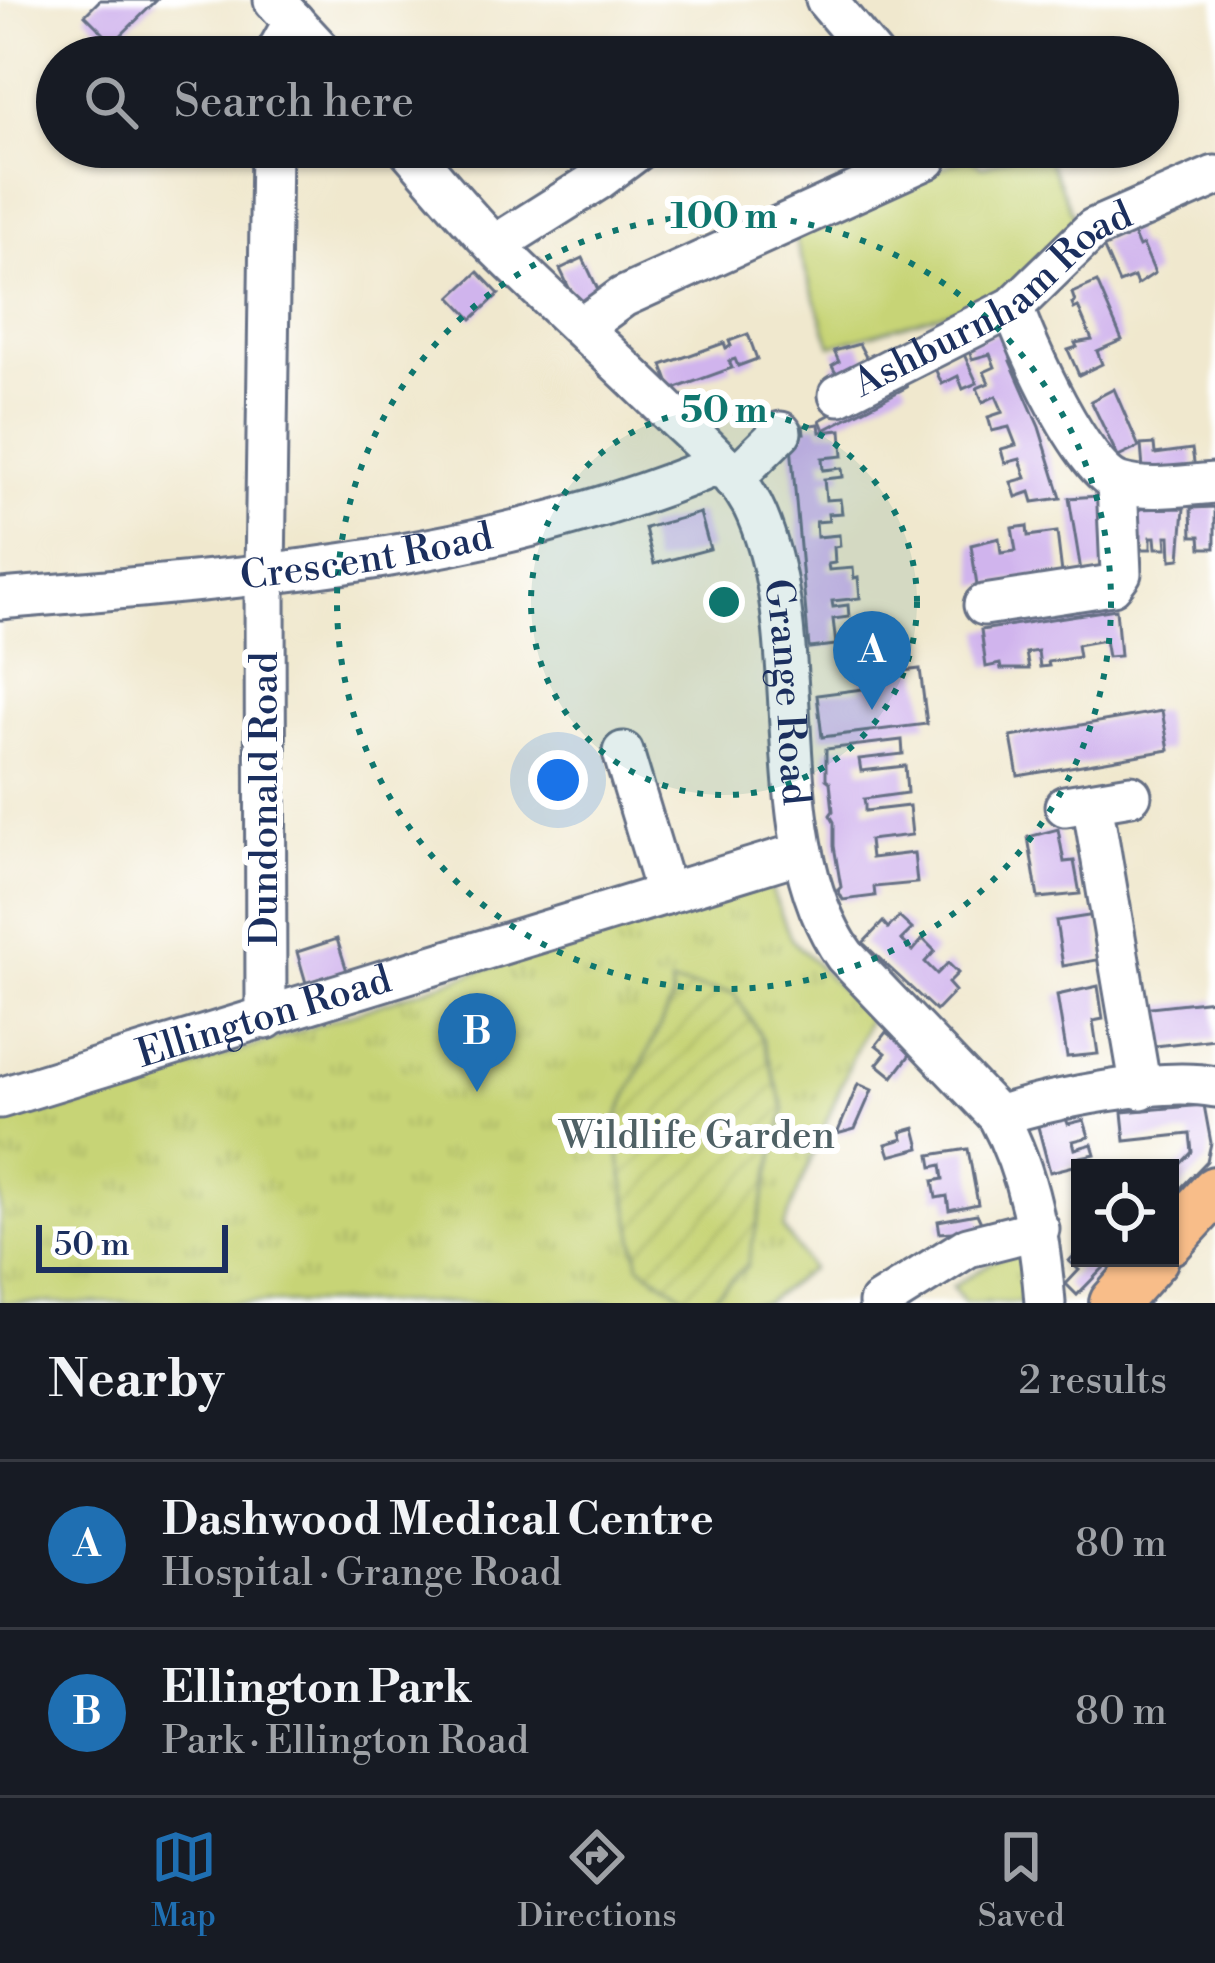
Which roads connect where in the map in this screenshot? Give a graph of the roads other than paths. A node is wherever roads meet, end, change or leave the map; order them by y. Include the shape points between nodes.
1 (826, 0) edge
2 (284, 10) edge
3 (308, 36) edge
4 (856, 36) edge
5 (271, 168) edge
6 (426, 168) edge
7 (614, 168) edge
8 (909, 168) edge
9 (1215, 176) edge
10 (495, 245) junction
11 (1013, 307) junction
12 (582, 328) junction
13 (839, 395) dead end
14 (782, 432) dead end
15 (728, 471) junction
16 (1117, 483) junction
17 (1215, 483) edge
18 (265, 577) junction
19 (0, 599) edge
20 (984, 605) dead end
21 (623, 752) dead end
22 (1096, 801) dead end
23 (802, 852) junction
24 (666, 894) junction
25 (266, 1019) junction
26 (1215, 1087) edge
27 (1141, 1089) junction
28 (0, 1098) edge
29 (998, 1116) junction
30 (1215, 1191) edge
31 (1039, 1229) junction
32 (1179, 1230) edge
33 (1146, 1267) edge
34 (879, 1303) edge
35 (1046, 1303) edge
36 (1114, 1303) edge

1 - 4 street
2 - 3 street
5 - 18 street, Dundonald Road
6 - 10 street, Grange Road
7 - 10 street
8 - 12 street via 623,297
9 - 11 street, Ashburnham Road via 1093,229
10 - 12 street, Grange Road
11 - 13 street, Ashburnham Road
11 - 16 street via 1077,438
12 - 15 street, Grange Road
14 - 15 street
15 - 18 street, Crescent Road via 464,542
15 - 23 street, Grange Road via 756,510 775,580
16 - 17 street
16 - 20 street via 1121,572 1112,585
18 - 19 street, Crescent Road
18 - 25 street, Dundonald Road
21 - 24 street
22 - 27 street
23 - 24 street, Ellington Road
23 - 29 street, Grange Road via 825,930 844,956
24 - 25 street, Ellington Road
25 - 28 street, Ellington Road
26 - 27 street
27 - 29 street
29 - 31 street, Grange Road
30 - 32 main road
31 - 34 street via 968,1247
31 - 35 street, Grange Road
33 - 36 main road

